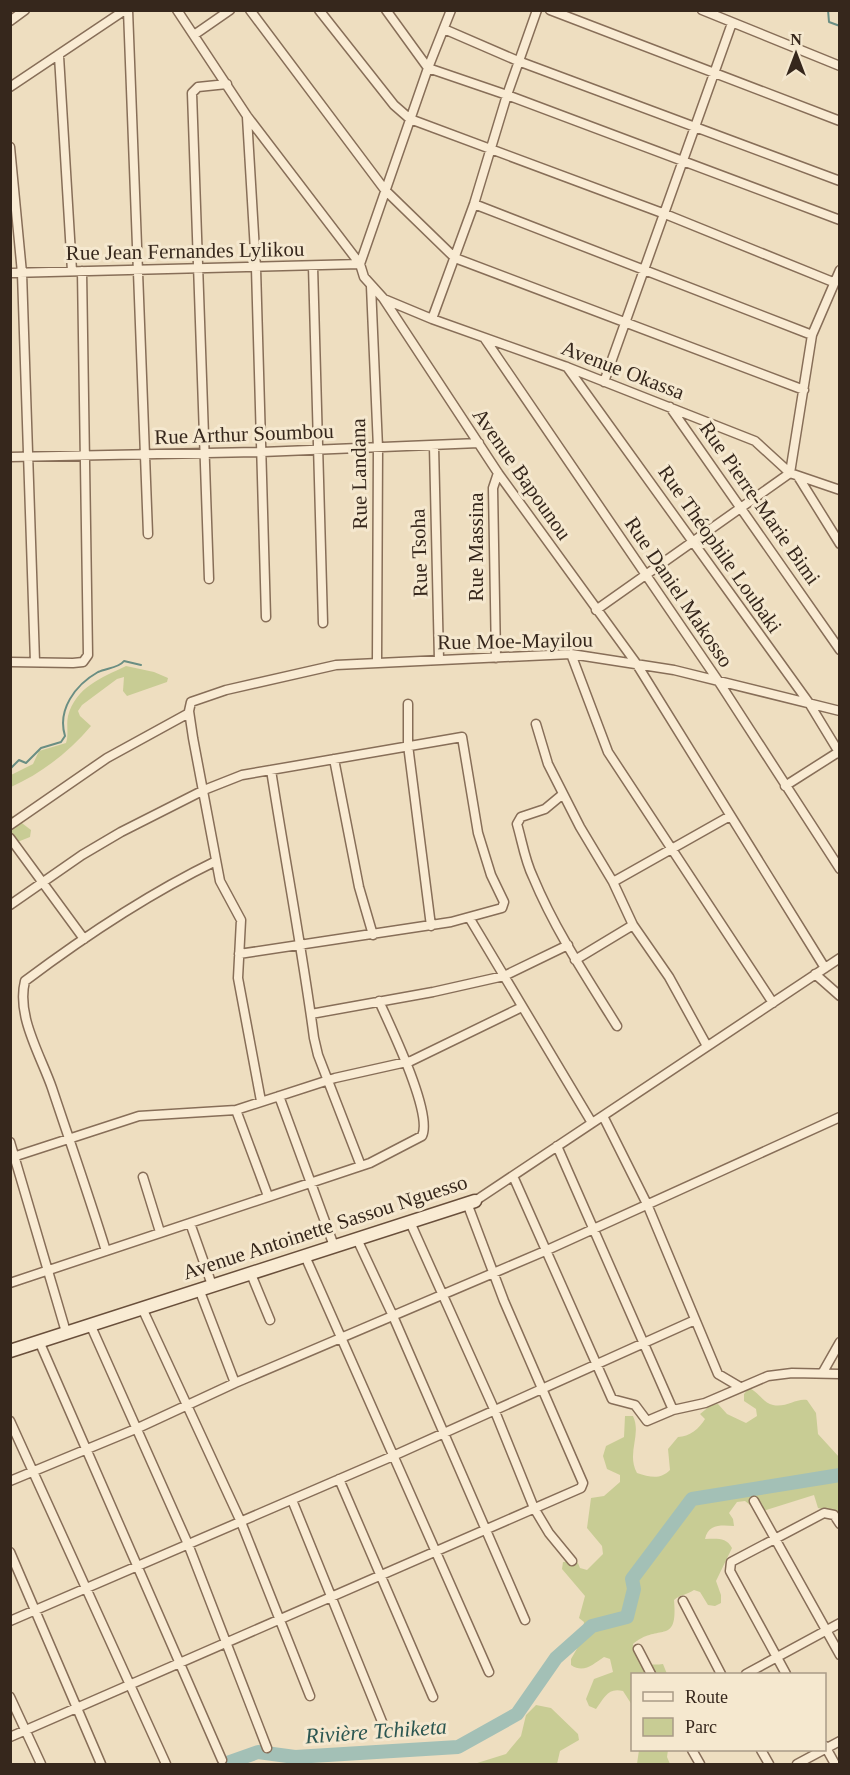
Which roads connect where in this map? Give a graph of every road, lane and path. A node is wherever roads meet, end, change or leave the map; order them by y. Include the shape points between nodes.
1 (25, 10) edge
2 (127, 10) edge
3 (177, 10) edge
4 (230, 10) edge
5 (250, 10) edge
6 (320, 10) edge
7 (386, 10) edge
8 (451, 10) edge
9 (537, 10) edge
10 (550, 10) edge
11 (702, 10) edge
12 (10, 21) edge
13 (732, 23) junction
14 (444, 29) junction
15 (194, 35) junction
16 (59, 56) junction
17 (518, 61) junction
18 (840, 66) edge
19 (428, 68) junction
20 (715, 73) junction
21 (227, 84) junction
22 (10, 87) edge
23 (507, 95) junction
24 (247, 116) junction
25 (410, 119) junction
26 (840, 121) edge
27 (696, 126) junction
28 (10, 147) edge
29 (492, 151) junction
30 (684, 160) junction
31 (840, 181) edge
32 (385, 190) junction
33 (474, 204) junction
34 (665, 214) junction
35 (840, 220) edge
36 (455, 258) junction
37 (360, 264) junction
38 (313, 266) junction
39 (256, 268) junction
40 (139, 270) junction
41 (198, 270) junction
42 (646, 270) junction
43 (840, 270) edge
44 (72, 271) junction
45 (82, 271) junction
46 (10, 273) edge
47 (22, 273) junction
48 (833, 282) junction
49 (371, 286) junction
50 (383, 298) junction
51 (432, 319) junction
52 (626, 324) junction
53 (812, 334) junction
54 (485, 339) junction
55 (567, 367) junction
56 (604, 382) junction
57 (804, 390) junction
58 (670, 407) junction
59 (479, 443) junction
60 (434, 446) junction
61 (378, 448) junction
62 (320, 450) junction
63 (262, 452) junction
64 (204, 453) junction
65 (147, 454) junction
66 (86, 456) junction
67 (10, 457) edge
68 (27, 457) junction
69 (498, 473) junction
70 (794, 475) junction
71 (840, 490) edge
72 (743, 508) junction
73 (148, 534) dead end
74 (694, 543) junction
75 (840, 544) edge
76 (646, 575) junction
77 (209, 579) dead end
78 (596, 610) junction
79 (266, 617) dead end
80 (323, 623) dead end
81 (840, 651) edge
82 (571, 654) junction
83 (496, 658) junction
84 (439, 660) junction
85 (10, 662) edge
86 (35, 662) junction
87 (377, 662) junction
88 (636, 663) junction
89 (719, 682) junction
90 (809, 703) junction
91 (408, 704) dead end
92 (840, 711) edge
93 (189, 713) junction
94 (536, 724) dead end
95 (408, 745) junction
96 (839, 752) edge
97 (334, 759) junction
98 (271, 770) junction
99 (785, 786) junction
100 (204, 790) junction
101 (563, 794) junction
102 (730, 816) junction
103 (10, 825) edge
104 (10, 838) edge
105 (673, 850) junction
106 (216, 861) junction
107 (840, 869) edge
108 (44, 882) junction
109 (613, 882) junction
110 (10, 905) edge
111 (470, 919) junction
112 (633, 925) junction
113 (431, 926) junction
114 (373, 935) junction
115 (84, 939) junction
116 (568, 945) junction
117 (302, 946) junction
118 (239, 954) junction
119 (840, 958) edge
120 (575, 960) junction
121 (825, 968) junction
122 (815, 974) junction
123 (504, 976) junction
124 (840, 996) edge
125 (379, 1001) junction
126 (773, 1003) junction
127 (522, 1007) junction
128 (311, 1014) junction
129 (617, 1026) dead end
130 (707, 1046) junction
131 (406, 1062) junction
132 (328, 1081) junction
133 (279, 1096) junction
134 (261, 1101) junction
135 (236, 1110) junction
136 (603, 1116) junction
137 (840, 1117) edge
138 (592, 1123) junction
139 (68, 1138) junction
140 (10, 1142) edge
141 (557, 1146) junction
142 (13, 1157) edge
143 (362, 1166) junction
144 (513, 1176) junction
145 (143, 1177) dead end
146 (311, 1182) junction
147 (268, 1196) junction
148 (471, 1202) junction
149 (647, 1204) junction
150 (190, 1222) junction
151 (410, 1222) junction
152 (594, 1228) junction
153 (160, 1232) junction
154 (357, 1239) junction
155 (334, 1246) junction
156 (106, 1251) junction
157 (545, 1251) junction
158 (305, 1256) junction
159 (48, 1270) junction
160 (494, 1272) junction
161 (251, 1274) junction
162 (10, 1283) edge
163 (212, 1285) junction
164 (199, 1289) junction
165 (441, 1295) junction
166 (142, 1308) junction
167 (393, 1316) junction
168 (270, 1320) dead end
169 (695, 1320) junction
170 (90, 1324) junction
171 (66, 1332) junction
172 (341, 1339) junction
173 (39, 1341) junction
174 (840, 1342) edge
175 (644, 1343) junction
176 (10, 1351) edge
177 (597, 1364) junction
178 (823, 1372) junction
179 (840, 1374) edge
180 (235, 1383) junction
181 (740, 1387) junction
182 (543, 1388) junction
183 (188, 1406) junction
184 (494, 1409) junction
185 (673, 1410) junction
186 (10, 1421) edge
187 (138, 1428) junction
188 (442, 1433) junction
189 (86, 1450) junction
190 (393, 1456) junction
191 (33, 1470) junction
192 (339, 1479) junction
193 (10, 1481) edge
194 (292, 1500) junction
195 (754, 1501) dead end
196 (534, 1508) junction
197 (241, 1522) junction
198 (840, 1524) edge
199 (486, 1529) junction
200 (774, 1537) junction
201 (188, 1544) junction
202 (436, 1550) junction
203 (10, 1552) edge
204 (572, 1561) dead end
205 (138, 1565) junction
206 (381, 1574) junction
207 (86, 1587) junction
208 (331, 1596) junction
209 (683, 1601) dead end
210 (36, 1610) junction
211 (281, 1617) junction
212 (525, 1620) dead end
213 (10, 1621) edge
214 (840, 1623) edge
215 (826, 1631) junction
216 (226, 1642) junction
217 (638, 1649) dead end
218 (840, 1655) edge
219 (777, 1658) junction
220 (178, 1663) junction
221 (489, 1672) dead end
222 (650, 1673) edge
223 (720, 1673) edge
224 (748, 1673) edge
225 (785, 1673) edge
226 (129, 1684) junction
227 (310, 1696) dead end
228 (10, 1697) edge
229 (433, 1697) dead end
230 (78, 1708) junction
231 (26, 1731) junction
232 (387, 1734) dead end
233 (10, 1737) edge
234 (267, 1748) dead end
235 (826, 1749) edge
236 (818, 1751) edge
237 (222, 1760) dead end
238 (41, 1764) edge
239 (101, 1764) edge
240 (166, 1764) edge
241 (797, 1764) edge
242 (835, 1764) edge

1 - 12 street
2 - 16 street
2 - 40 street
3 - 15 street, Avenue Bapounou
4 - 15 street
5 - 32 street
6 - 25 street via 394,105
7 - 19 street
8 - 14 street
9 - 17 street
10 - 20 street
11 - 13 street
13 - 18 street
13 - 20 street
14 - 17 street
14 - 19 street
15 - 21 street, Avenue Bapounou
16 - 22 street
16 - 44 street
17 - 23 street
17 - 27 street
19 - 23 street
19 - 25 street
20 - 26 street
20 - 27 street
21 - 24 street, Avenue Bapounou
21 - 41 street via 198,87 192,93
23 - 29 street
23 - 30 street
24 - 37 street, Avenue Bapounou
24 - 39 street
25 - 29 street
25 - 32 street
27 - 30 street
27 - 31 street
28 - 47 street
29 - 33 street
29 - 34 street
30 - 34 street
30 - 35 street
32 - 36 street
32 - 37 street
33 - 36 street
33 - 42 street
34 - 42 street
34 - 48 street
36 - 51 street
36 - 52 street
37 - 38 street, Rue Jean Fernandes Lylikou
37 - 49 street, Avenue Bapounou
38 - 39 street, Rue Jean Fernandes Lylikou
38 - 62 street
39 - 41 street, Rue Jean Fernandes Lylikou
39 - 63 street
40 - 41 street, Rue Jean Fernandes Lylikou
40 - 45 street, Rue Jean Fernandes Lylikou
40 - 65 street
41 - 64 street
42 - 52 street
42 - 53 street
43 - 48 street
44 - 45 street, Rue Jean Fernandes Lylikou
44 - 47 street, Rue Jean Fernandes Lylikou
45 - 66 street
46 - 47 street, Rue Jean Fernandes Lylikou
47 - 68 street
48 - 53 street
49 - 50 street, Avenue Bapounou
49 - 61 street, Rue Landana
50 - 51 street, Avenue Okassa
50 - 59 street, Avenue Bapounou
51 - 54 street, Avenue Okassa
52 - 56 street
52 - 57 street
53 - 57 street
54 - 55 street, Avenue Okassa
54 - 76 street, Rue Daniel Makosso
55 - 56 street, Avenue Okassa
55 - 74 street, Rue Théophile Loubaki
56 - 58 street, Avenue Okassa
57 - 70 street
58 - 70 street, Avenue Okassa via 755,441
58 - 72 street, Rue Pierre-Marie Bimi
59 - 60 street, Rue Arthur Soumbou
59 - 69 street, Avenue Bapounou
60 - 61 street, Rue Arthur Soumbou
60 - 84 street, Rue Tsoha
61 - 62 street, Rue Arthur Soumbou
61 - 87 street, Rue Landana
62 - 63 street, Rue Arthur Soumbou
62 - 80 street
63 - 64 street, Rue Arthur Soumbou
63 - 79 street
64 - 65 street, Rue Arthur Soumbou
64 - 77 street
65 - 66 street, Rue Arthur Soumbou
65 - 73 street
66 - 68 street, Rue Arthur Soumbou
66 - 86 street via 88,655 83,662
67 - 68 street, Rue Arthur Soumbou
68 - 86 street
69 - 78 street, Avenue Bapounou
69 - 83 street, Rue Massina via 493,488
70 - 71 street, Avenue Okassa
70 - 72 street
70 - 75 street
72 - 74 street
72 - 81 street, Rue Pierre-Marie Bimi
74 - 76 street
74 - 90 street, Rue Théophile Loubaki
76 - 78 street
76 - 89 street, Rue Daniel Makosso
78 - 88 street, Avenue Bapounou
82 - 83 street, Rue Moe-Mayilou
82 - 88 street, Rue Moe-Mayilou
82 - 105 street via 608,752
83 - 84 street, Rue Moe-Mayilou
84 - 87 street, Rue Moe-Mayilou
85 - 86 street
87 - 93 street, Rue Moe-Mayilou via 336,665 226,690 191,702
88 - 89 street, Rue Moe-Mayilou
88 - 102 street, Avenue Bapounou
89 - 90 street, Rue Moe-Mayilou
89 - 99 street, Rue Daniel Makosso
90 - 92 street, Rue Moe-Mayilou
90 - 96 street, Rue Théophile Loubaki
91 - 95 street
93 - 100 street
93 - 103 street via 107,758
94 - 101 street via 541,748
95 - 97 street
95 - 111 street via 462,737 478,833 504,902 502,908
95 - 113 street
96 - 99 street
97 - 98 street
97 - 114 street via 359,887
98 - 100 street via 242,775
98 - 117 street
99 - 107 street, Rue Daniel Makosso
100 - 106 street
100 - 108 street via 104,842
101 - 109 street
101 - 116 street via 545,809 521,817 517,824 531,875
102 - 105 street
102 - 121 street, Avenue Bapounou
104 - 108 street
105 - 109 street
105 - 126 street
106 - 115 street via 172,882
106 - 118 street via 222,889 241,920
108 - 110 street
108 - 115 street
109 - 112 street
111 - 113 street
111 - 123 street
112 - 120 street
112 - 130 street via 669,977
113 - 114 street
114 - 117 street
115 - 139 street via 25,981 23,990 29,1028
116 - 120 street
116 - 123 street
117 - 118 street
117 - 128 street
118 - 134 street via 243,1015
119 - 121 street, Avenue Antoinette Sassou Nguesso
120 - 129 street
121 - 122 street, Avenue Antoinette Sassou Nguesso
122 - 124 street
122 - 126 street, Avenue Antoinette Sassou Nguesso
123 - 125 street
123 - 127 street
125 - 128 street
125 - 131 street
126 - 130 street, Avenue Antoinette Sassou Nguesso
127 - 131 street
127 - 138 street
128 - 132 street via 318,1055
130 - 136 street, Avenue Antoinette Sassou Nguesso
131 - 132 street
131 - 143 street via 424,1132 403,1147
132 - 133 street
132 - 143 street
133 - 134 street
133 - 146 street
134 - 135 street
135 - 139 street via 139,1116
135 - 147 street
136 - 138 street, Avenue Antoinette Sassou Nguesso
136 - 149 street
137 - 149 street
138 - 141 street, Avenue Antoinette Sassou Nguesso
139 - 142 street
139 - 156 street
140 - 142 street
141 - 144 street, Avenue Antoinette Sassou Nguesso
141 - 152 street
142 - 159 street
143 - 146 street
144 - 148 street, Avenue Antoinette Sassou Nguesso
144 - 157 street
145 - 153 street
146 - 147 street
146 - 155 street
147 - 150 street
148 - 151 street, Avenue Antoinette Sassou Nguesso
148 - 160 street
149 - 152 street
149 - 169 street
150 - 153 street
150 - 163 street
151 - 154 street, Avenue Antoinette Sassou Nguesso
151 - 165 street
152 - 157 street
152 - 175 street
153 - 156 street
154 - 155 street, Avenue Antoinette Sassou Nguesso
154 - 167 street
155 - 158 street, Avenue Antoinette Sassou Nguesso
156 - 159 street
157 - 160 street
157 - 177 street
158 - 161 street, Avenue Antoinette Sassou Nguesso
158 - 172 street
159 - 162 street
159 - 171 street
160 - 165 street
160 - 182 street
161 - 163 street, Avenue Antoinette Sassou Nguesso
161 - 168 street
163 - 164 street, Avenue Antoinette Sassou Nguesso
164 - 166 street, Avenue Antoinette Sassou Nguesso
164 - 180 street
165 - 167 street
165 - 184 street
166 - 170 street, Avenue Antoinette Sassou Nguesso
166 - 183 street
167 - 172 street
167 - 188 street
169 - 175 street
169 - 181 street via 718,1374
170 - 171 street, Avenue Antoinette Sassou Nguesso
170 - 187 street
171 - 173 street, Avenue Antoinette Sassou Nguesso
172 - 180 street
172 - 190 street
173 - 176 street, Avenue Antoinette Sassou Nguesso
173 - 189 street
174 - 178 street
175 - 177 street
175 - 185 street
177 - 182 street
177 - 185 street via 612,1399 635,1405 646,1422
178 - 179 street
178 - 181 street via 768,1376
180 - 183 street
181 - 185 street via 693,1408
182 - 184 street
182 - 196 street via 583,1483 574,1492
183 - 187 street
183 - 197 street
184 - 188 street
184 - 196 street
186 - 191 street
187 - 189 street
187 - 201 street
188 - 190 street
188 - 199 street
189 - 191 street
189 - 205 street
190 - 192 street
190 - 202 street
191 - 193 street
191 - 207 street
192 - 194 street
192 - 206 street
194 - 197 street
194 - 208 street
195 - 200 street
196 - 199 street
196 - 204 street
197 - 201 street
197 - 211 street
198 - 200 street via 834,1515 824,1513
199 - 202 street
199 - 212 street
200 - 215 street
200 - 219 street via 734,1560 730,1571
201 - 205 street
201 - 216 street
202 - 206 street
202 - 221 street
203 - 210 street
205 - 207 street
205 - 220 street
206 - 208 street
206 - 229 street
207 - 210 street
207 - 226 street
208 - 211 street
208 - 232 street
209 - 223 street
210 - 213 street
210 - 230 street
211 - 216 street
211 - 227 street
214 - 215 street
215 - 218 street
215 - 219 street
216 - 220 street
216 - 234 street
217 - 222 street
219 - 224 street
219 - 225 street
220 - 226 street
220 - 237 street
226 - 230 street
226 - 240 street
228 - 231 street
230 - 231 street
230 - 239 street
231 - 233 street
231 - 238 street
235 - 242 street
236 - 241 street

